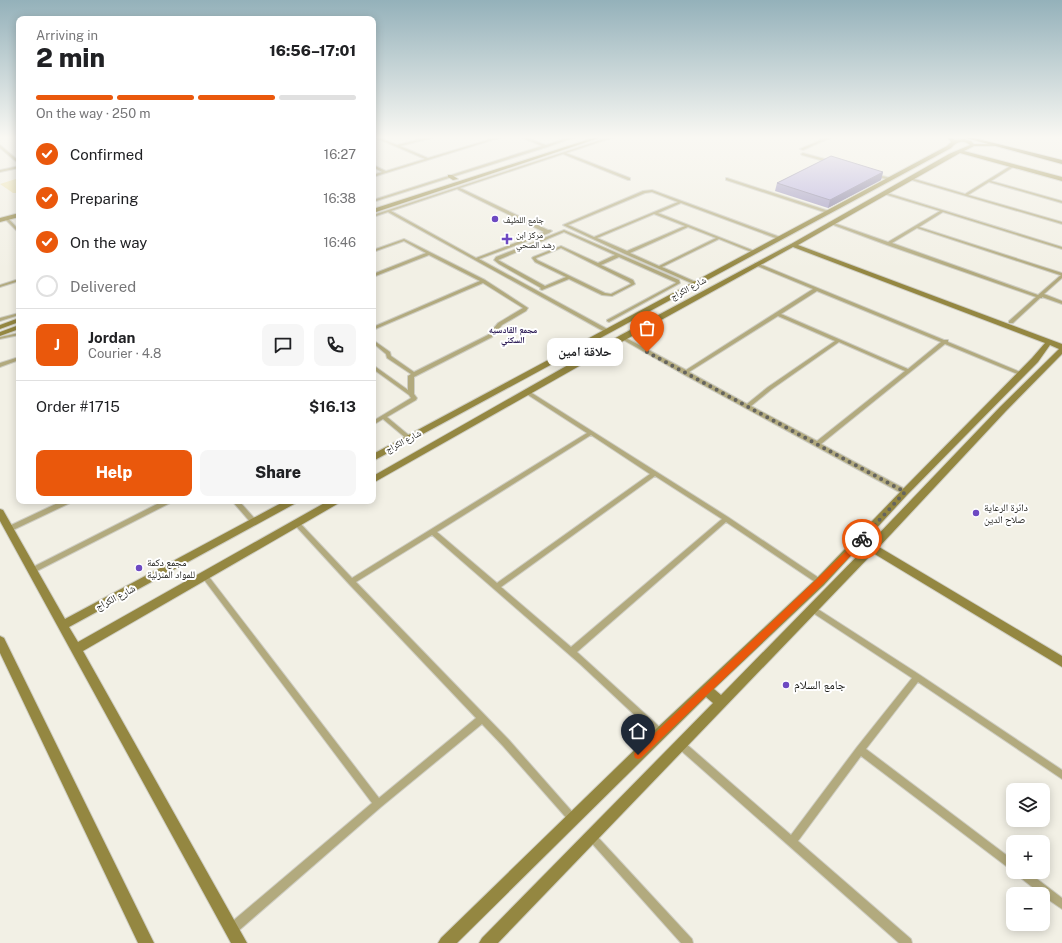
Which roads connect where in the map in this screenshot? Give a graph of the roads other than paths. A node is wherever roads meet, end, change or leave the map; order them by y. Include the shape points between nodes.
1 (438, 181) edge
2 (441, 181) edge
3 (464, 181) edge
4 (478, 181) edge
5 (733, 181) edge
6 (886, 181) edge
7 (906, 181) edge
8 (917, 181) edge
9 (988, 181) joint
10 (457, 188) junction
11 (885, 193) junction
12 (425, 194) junction
13 (965, 195) junction
14 (431, 197) junction
15 (376, 199) edge
16 (680, 202) junction
17 (1062, 202) edge
18 (376, 204) edge
19 (836, 208) junction
20 (376, 210) edge
21 (388, 211) junction
22 (943, 211) junction
23 (16, 212) edge
24 (828, 212) junction
25 (850, 212) junction
26 (656, 213) junction
27 (376, 215) edge
28 (16, 216) edge
29 (2, 218) edge
30 (830, 223) junction
31 (1062, 223) edge
32 (565, 226) junction
33 (688, 226) junction
34 (916, 227) junction
35 (16, 230) edge
36 (548, 232) junction
37 (594, 238) junction
38 (719, 238) junction
39 (779, 238) junction
40 (795, 243) junction
41 (888, 244) junction
42 (1062, 248) edge
43 (376, 250) edge
44 (755, 252) junction
45 (430, 253) junction
46 (626, 253) junction
47 (619, 255) junction
48 (476, 259) junction
49 (756, 264) junction
50 (598, 265) junction
51 (659, 267) junction
52 (376, 275) edge
53 (1062, 275) edge
54 (569, 277) junction
55 (16, 281) edge
56 (483, 281) junction
57 (696, 284) junction
58 (0, 286) edge
59 (545, 288) junction
60 (817, 289) junction
61 (537, 292) junction
62 (932, 295) junction
63 (1041, 296) junction
64 (1062, 302) edge
65 (778, 314) junction
66 (16, 315) edge
67 (0, 320) edge
68 (16, 321) edge
69 (609, 321) dead end
70 (1011, 322) junction
71 (0, 327) edge
72 (376, 328) edge
73 (16, 329) edge
74 (607, 331) junction
75 (0, 334) edge
76 (16, 335) edge
77 (0, 338) edge
78 (622, 338) junction
79 (839, 340) junction
80 (946, 341) junction
81 (1062, 341) edge
82 (1049, 342) junction
83 (376, 344) edge
84 (1062, 349) edge
85 (16, 359) edge
86 (1035, 360) junction
87 (0, 365) edge
88 (1047, 365) junction
89 (376, 369) edge
90 (909, 371) junction
91 (685, 373) junction
92 (414, 374) junction
93 (1022, 374) junction
94 (527, 392) junction
95 (411, 394) junction
96 (483, 398) junction
97 (747, 406) junction
98 (498, 408) junction
99 (384, 417) junction
100 (376, 421) edge
101 (590, 433) junction
102 (409, 438) junction
103 (817, 444) junction
104 (376, 456) edge
105 (937, 459) junction
106 (950, 466) junction
107 (928, 469) junction
108 (654, 474) junction
109 (940, 476) junction
110 (376, 478) edge
111 (905, 492) junction
112 (62, 504) edge
113 (162, 504) edge
114 (238, 504) edge
115 (287, 504) edge
116 (331, 504) edge
117 (0, 512) edge
118 (726, 519) junction
119 (254, 522) junction
120 (296, 523) junction
121 (9, 529) junction
122 (432, 531) junction
123 (872, 548) junction
124 (33, 570) junction
125 (204, 575) junction
126 (351, 582) junction
127 (820, 582) junction
128 (496, 587) junction
129 (813, 609) junction
130 (63, 625) junction
131 (0, 641) edge
132 (76, 648) junction
133 (571, 652) junction
134 (1062, 662) edge
135 (917, 677) junction
136 (706, 690) junction
137 (722, 703) junction
138 (481, 719) junction
139 (660, 734) junction
140 (681, 745) junction
141 (860, 750) junction
142 (1062, 775) edge
143 (378, 804) junction
144 (574, 819) junction
145 (591, 836) junction
146 (791, 842) junction
147 (1006, 861) edge
148 (1029, 879) edge
149 (1062, 904) edge
150 (232, 929) junction
151 (146, 943) edge
152 (240, 943) edge
153 (446, 943) edge
154 (487, 943) edge
155 (688, 943) edge
156 (907, 943) edge

1 - 15 street
2 - 18 street
3 - 12 street
4 - 10 street
5 - 24 street
6 - 19 street, شارع الكراج
7 - 11 street
8 - 13 street
9 - 13 street
9 - 17 street
10 - 14 street
10 - 36 street
11 - 22 street
11 - 25 street
12 - 14 street
12 - 20 street
13 - 31 street
14 - 21 street
16 - 26 street
16 - 32 street via 655,192 644,192
16 - 39 street
19 - 24 street, شارع الكراج
19 - 25 street
21 - 27 street
21 - 48 street
22 - 34 street
22 - 42 street
23 - 29 street
24 - 39 street, شارع الكراج
25 - 30 street
26 - 33 street
26 - 37 street
28 - 29 street
29 - 35 street
30 - 40 street
30 - 41 street
32 - 36 street
32 - 37 street
33 - 38 street
33 - 46 street
34 - 41 street
34 - 53 street
36 - 48 street
37 - 46 street
38 - 44 street
38 - 51 street
39 - 44 street, شارع الكراج
40 - 49 street
40 - 62 street
41 - 63 street
43 - 45 street via 404,240
44 - 57 street, شارع الكراج
45 - 52 street
45 - 56 street
46 - 51 street
47 - 50 street
47 - 59 street via 564,231 497,258 500,263
47 - 69 street via 678,283
48 - 61 street
49 - 60 street
49 - 78 street
50 - 54 street via 561,247 534,258
50 - 54 street via 632,281 633,284 617,293 608,294
51 - 57 street
53 - 63 street
54 - 59 street
55 - 58 street
56 - 72 street
56 - 92 street via 526,308 500,324 490,336
57 - 74 street, شارع الكراج
59 - 61 street
60 - 65 street
60 - 80 street
61 - 74 street
62 - 70 street
62 - 82 street
63 - 64 street
63 - 70 street
65 - 79 street
65 - 91 street
66 - 67 street
68 - 71 street
70 - 81 street
73 - 75 street
74 - 96 street, شارع الكراج
76 - 77 street
78 - 91 street
78 - 94 street
79 - 90 street
79 - 97 street
80 - 90 street
80 - 93 street
82 - 84 street
82 - 86 street
83 - 92 street via 388,353 389,357
84 - 88 street
85 - 87 street
86 - 88 street
86 - 93 street
88 - 106 street
89 - 95 street
90 - 103 street
91 - 97 street
92 - 95 street via 411,376
93 - 105 street
94 - 98 street
94 - 101 street
95 - 99 street via 413,400
96 - 98 street
96 - 102 street, شارع الكراج
97 - 103 street
98 - 110 street
99 - 100 street
99 - 102 street
101 - 108 street
101 - 122 street
102 - 104 street, شارع الكراج
103 - 111 street
105 - 106 street via 943,466
105 - 107 street
106 - 109 street
107 - 109 street via 936,469
107 - 111 street
108 - 118 street
108 - 128 street
109 - 123 street
111 - 127 street
112 - 121 street
113 - 124 street
114 - 119 street
115 - 119 street, شارع الكراج
116 - 120 street
117 - 121 street
118 - 127 street
118 - 133 street
119 - 130 street, شارع الكراج
120 - 125 street
120 - 126 street
121 - 124 street
122 - 126 street
122 - 128 street
123 - 129 street
123 - 134 street
124 - 130 street
125 - 132 street
125 - 143 street
126 - 138 street
127 - 136 street
128 - 133 street
129 - 135 street
129 - 137 street
130 - 132 street
131 - 151 street
132 - 150 street
133 - 139 street
135 - 141 street
135 - 142 street
136 - 137 street
136 - 139 street
137 - 140 street
138 - 143 street
138 - 144 street
139 - 144 street
140 - 145 street
140 - 146 street
141 - 146 street
141 - 147 street
143 - 150 street
144 - 153 street
145 - 154 street
145 - 155 street
146 - 156 street
148 - 149 street
150 - 152 street

